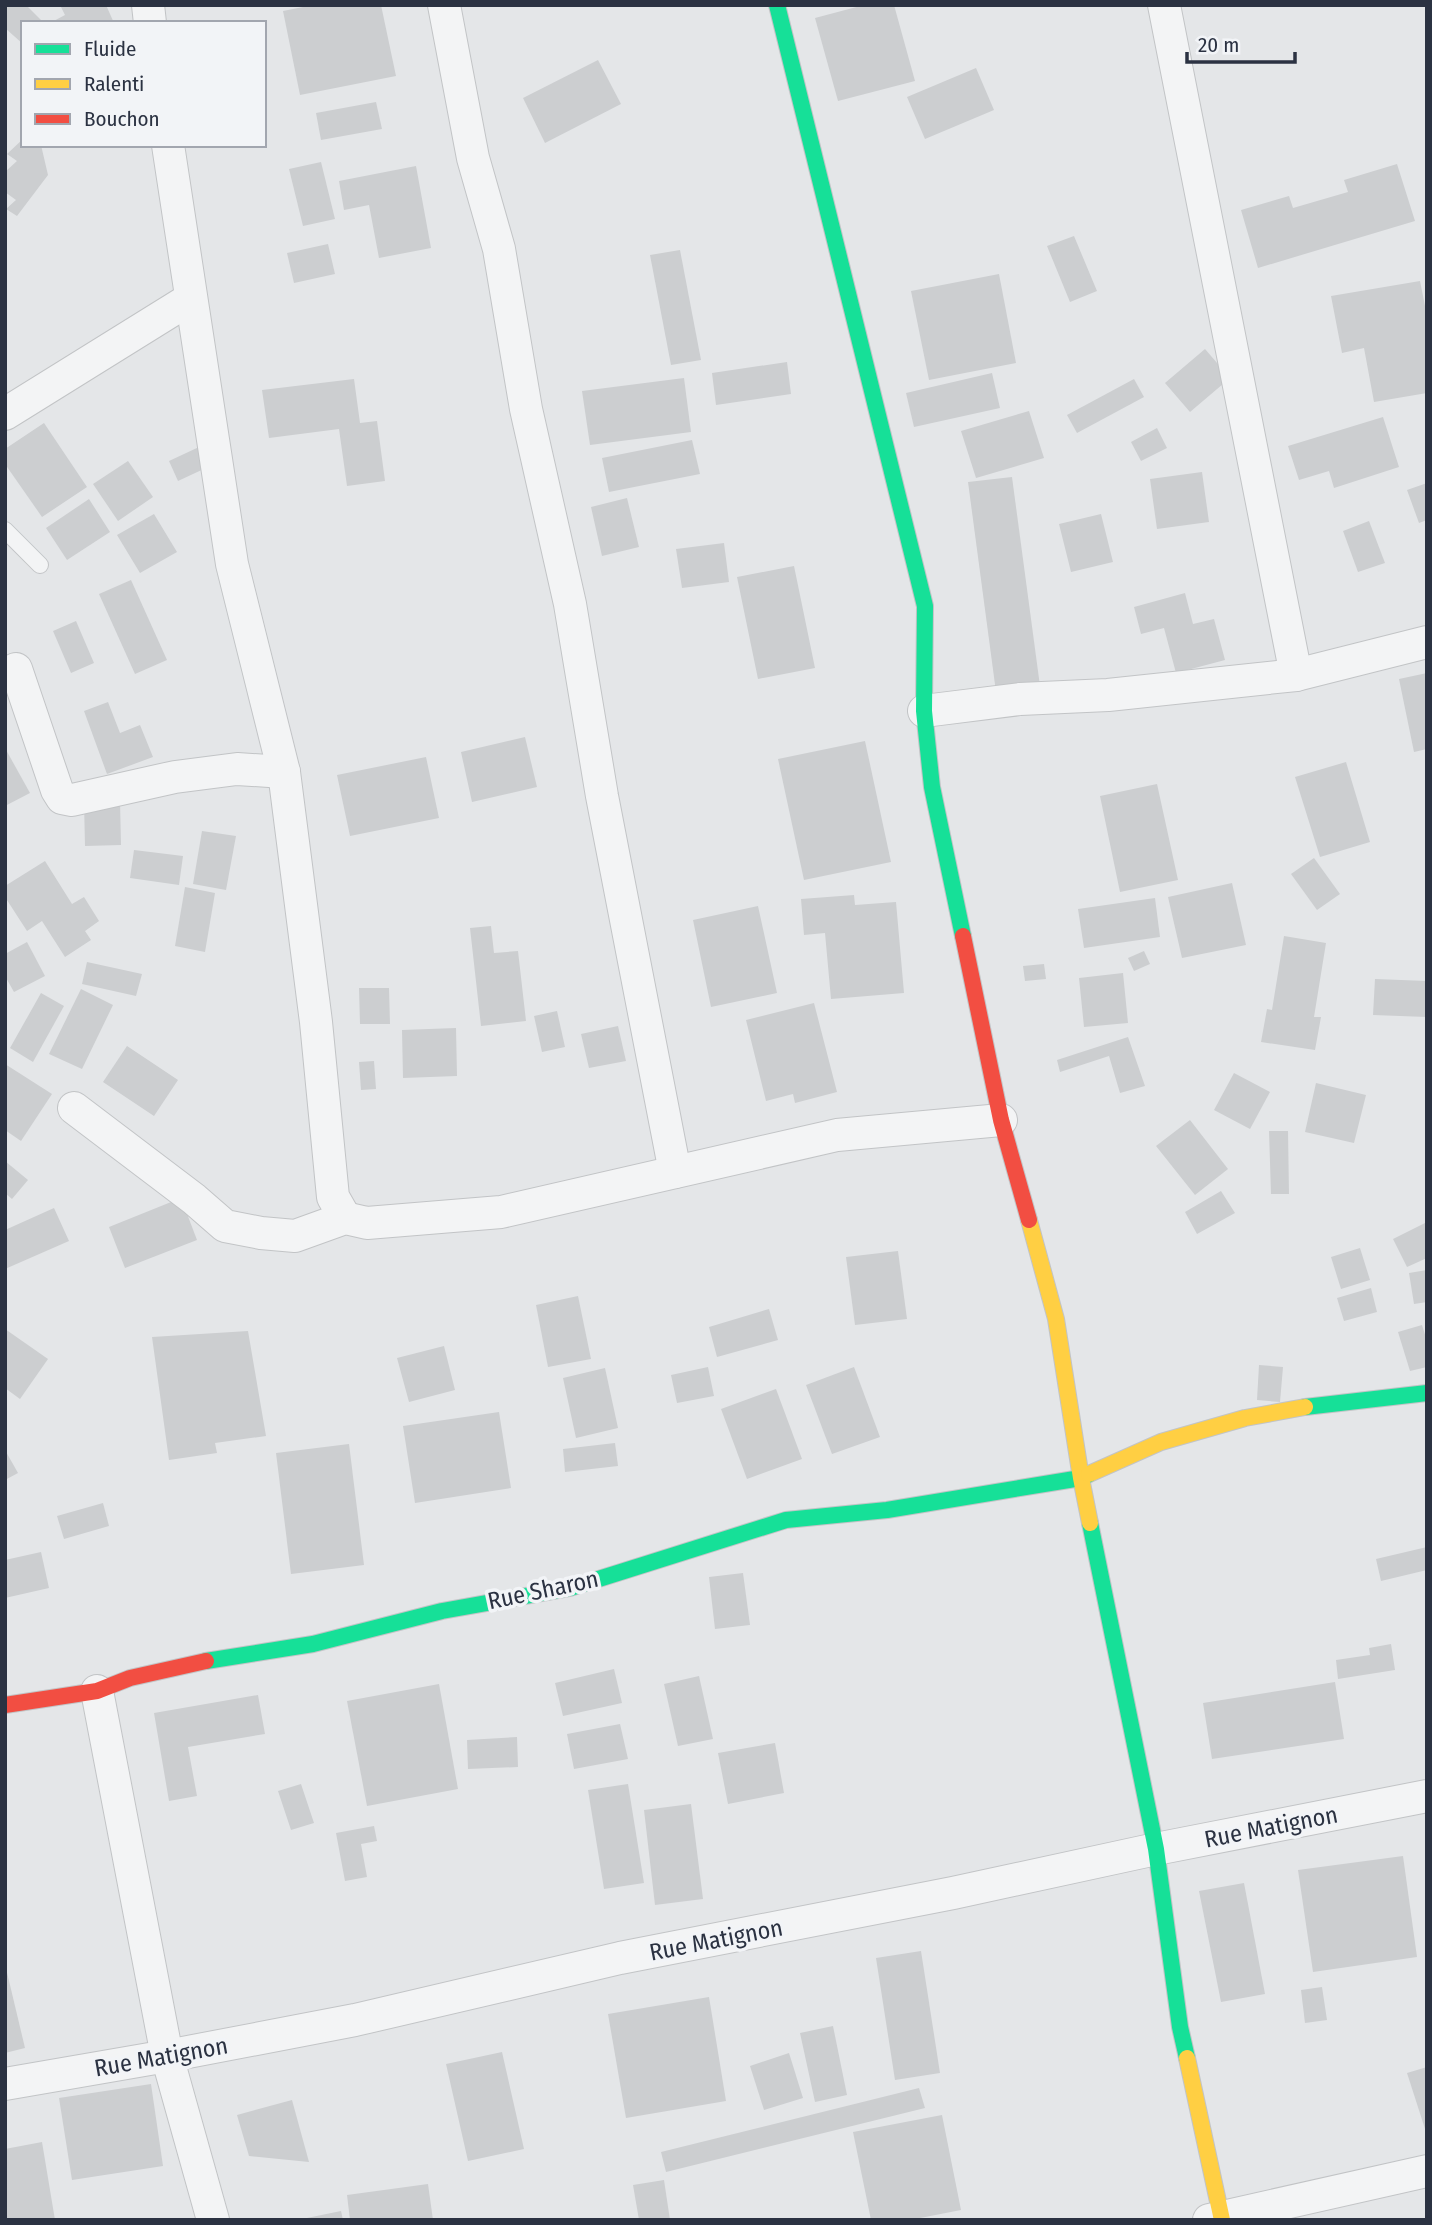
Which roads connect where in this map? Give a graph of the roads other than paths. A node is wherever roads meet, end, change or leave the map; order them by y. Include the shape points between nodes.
1 (444, 5) edge
2 (777, 5) edge
3 (1164, 5) edge
4 (168, 147) edge
5 (190, 299) junction
6 (5, 414) edge
7 (5, 530) edge
8 (40, 565) dead end
9 (1427, 642) edge
10 (16, 669) dead end
11 (1296, 675) junction
12 (924, 711) junction
13 (284, 772) junction
14 (74, 1108) dead end
15 (1001, 1120) junction
16 (675, 1172) junction
17 (345, 1218) junction
18 (1427, 1393) edge
19 (1081, 1478) junction
20 (97, 1691) junction
21 (5, 1705) edge
22 (1427, 1796) edge
23 (1156, 1849) junction
24 (167, 2056) junction
25 (5, 2084) edge
26 (1427, 2171) edge
27 (1218, 2219) edge
28 (213, 2220) edge

1 - 16 street via 473,158 499,249 529,422 570,604
2 - 12 street via 925,606
3 - 11 street
4 - 5 street
5 - 6 street
5 - 13 street via 232,564
7 - 8 lane
9 - 11 street
10 - 13 street via 62,798 72,800 175,777 237,769
11 - 12 street
12 - 15 street via 932,787
13 - 17 street via 333,1197
14 - 17 street via 225,1226 295,1236
15 - 16 street via 837,1135
15 - 19 street via 1056,1319
16 - 17 street via 501,1212 367,1223
18 - 19 street, Rue Sharon via 1245,1418 1161,1442
19 - 20 street, Rue Sharon via 887,1510 786,1520 570,1588 442,1611 313,1644 191,1664
19 - 23 street
20 - 21 street, Rue Sharon
20 - 24 street
22 - 23 street, Rue Matignon
23 - 24 street, Rue Matignon
23 - 27 street via 1180,2027
24 - 25 street, Rue Matignon
24 - 28 street
26 - 27 street

